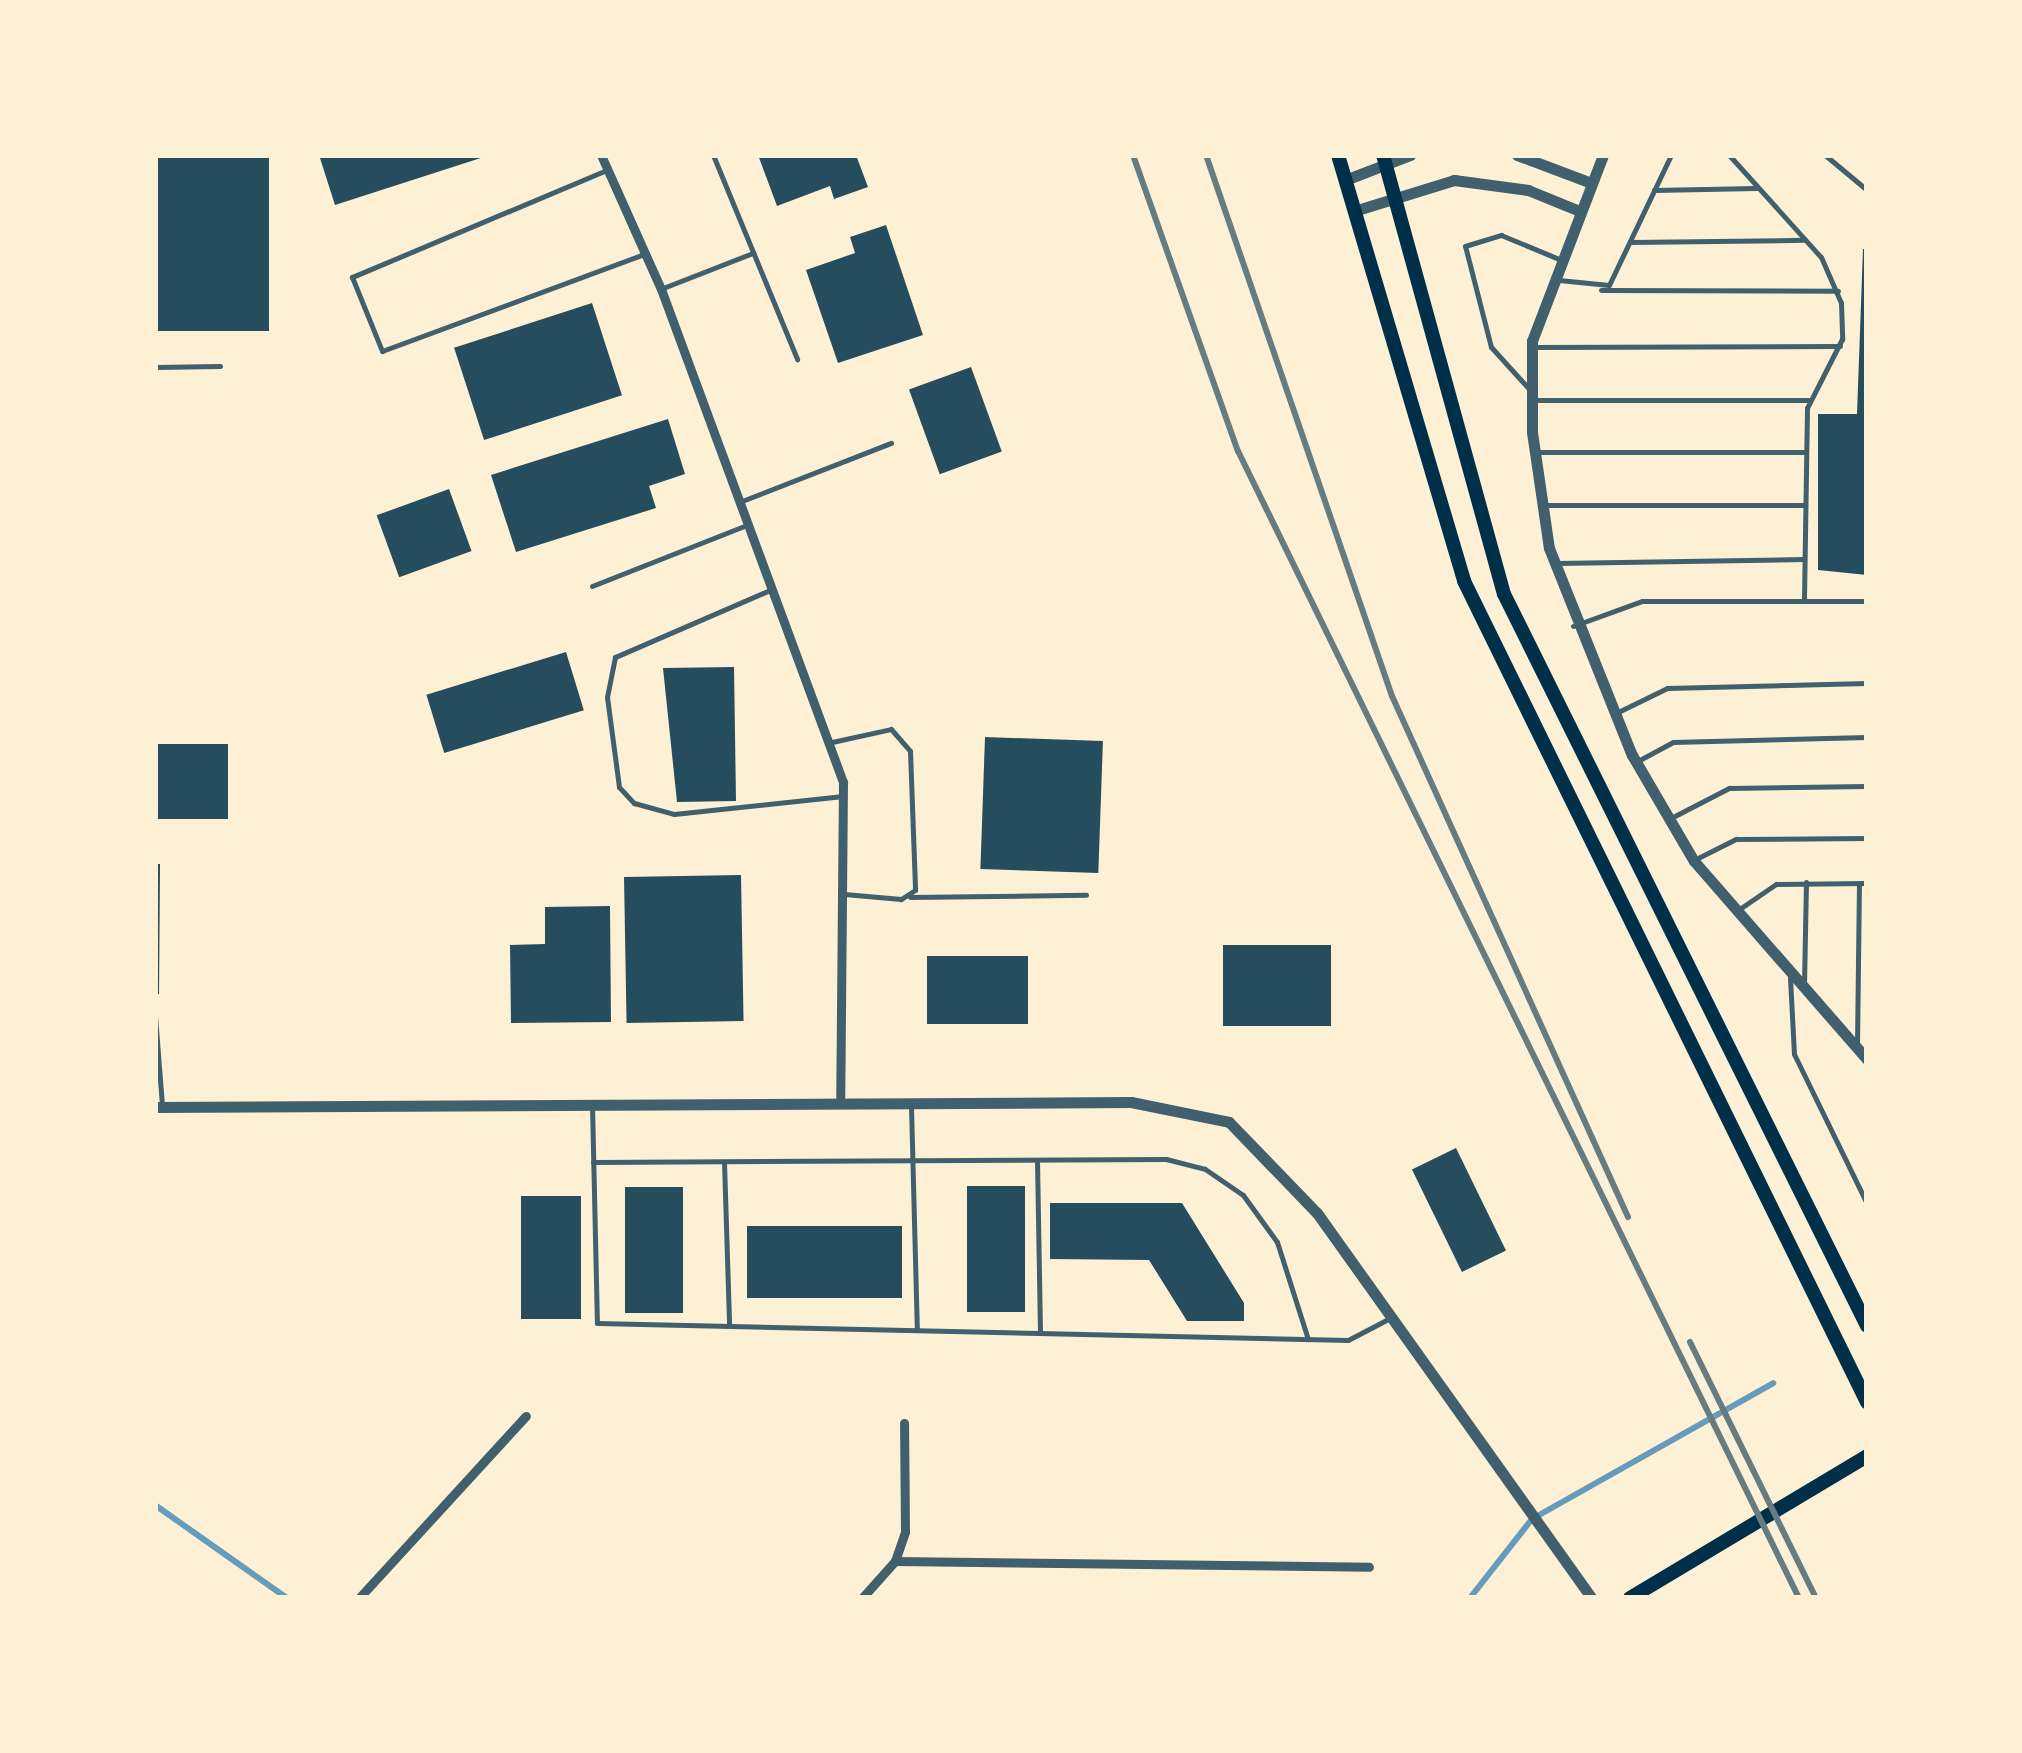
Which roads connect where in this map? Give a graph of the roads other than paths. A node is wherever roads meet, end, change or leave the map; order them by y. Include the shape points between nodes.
1 (601, 155) edge
2 (712, 155) edge
3 (1338, 155) edge
4 (1410, 155) edge
5 (1517, 155) edge
6 (1604, 155) edge
7 (1670, 155) edge
8 (1729, 155) edge
9 (1824, 155) edge
10 (1384, 159) edge
11 (611, 169) junction
12 (1345, 180) junction
13 (1589, 182) junction
14 (1758, 188) junction
15 (1654, 190) junction
16 (1867, 190) edge
17 (1394, 196) junction
18 (1577, 210) junction
19 (1354, 211) junction
20 (1806, 240) junction
21 (1630, 242) junction
22 (647, 253) junction
23 (753, 253) junction
24 (1559, 258) junction
25 (1553, 278) junction
26 (662, 289) junction
27 (1601, 290) junction
28 (1838, 292) junction
29 (1840, 346) junction
30 (1532, 347) junction
31 (798, 359) dead end
32 (220, 366) dead end
33 (155, 367) edge
34 (1532, 396) junction
35 (1808, 400) junction
36 (891, 443) dead end
37 (1535, 452) junction
38 (1806, 452) junction
39 (742, 501) junction
40 (1543, 505) junction
41 (1805, 505) junction
42 (750, 524) junction
43 (1804, 559) junction
44 (1554, 562) junction
45 (592, 586) dead end
46 (776, 588) junction
47 (1804, 601) junction
48 (1867, 601) edge
49 (1573, 626) junction
50 (1867, 683) edge
51 (1614, 715) junction
52 (1867, 737) edge
53 (832, 742) junction
54 (1636, 762) junction
55 (1867, 786) edge
56 (843, 796) junction
57 (1670, 819) junction
58 (1867, 838) edge
59 (1694, 861) junction
60 (1806, 882) junction
61 (1863, 883) edge
62 (844, 894) junction
63 (1086, 894) dead end
64 (907, 897) junction
65 (1734, 912) junction
66 (1790, 978) junction
67 (1804, 993) junction
68 (155, 1016) edge
69 (1857, 1048) junction
70 (1867, 1059) edge
71 (840, 1102) junction
72 (912, 1102) junction
73 (592, 1104) junction
74 (158, 1107) edge
75 (911, 1160) junction
76 (1038, 1160) junction
77 (593, 1162) junction
78 (724, 1162) junction
79 (1867, 1204) edge
80 (1390, 1318) junction
81 (729, 1324) junction
82 (1867, 1326) edge
83 (917, 1328) junction
84 (1040, 1331) junction
85 (1308, 1339) junction
86 (1867, 1402) edge
87 (526, 1416) dead end
88 (904, 1423) dead end
89 (1867, 1456) edge
90 (896, 1561) junction
91 (1369, 1567) dead end
92 (359, 1598) edge
93 (862, 1598) edge
94 (1592, 1598) edge
95 (1630, 1598) edge

1 - 11 street
2 - 23 lane
3 - 12 main road
4 - 10 street
5 - 13 street
6 - 13 street
7 - 15 lane
8 - 14 lane
9 - 16 lane
10 - 12 street
10 - 17 main road
11 - 22 street
11 - 22 lane via 352,277 382,351
12 - 19 main road
13 - 18 street
14 - 15 lane
14 - 20 lane
15 - 21 lane
17 - 18 street via 1454,180 1493,182
17 - 19 street
17 - 82 main road via 1504,594
18 - 24 street
19 - 86 main road via 1464,581
20 - 21 lane
20 - 28 lane
21 - 27 lane
22 - 26 street
23 - 26 lane
23 - 31 lane
24 - 25 street
24 - 34 lane via 1501,235 1464,246 1491,347
25 - 27 lane
25 - 30 street
26 - 39 street
27 - 28 lane
28 - 29 lane
29 - 30 lane
29 - 35 lane
30 - 34 street
32 - 33 lane
34 - 35 lane
34 - 37 street
35 - 38 lane
36 - 39 lane
37 - 38 lane
37 - 40 street
38 - 41 lane
39 - 42 street
40 - 41 lane
40 - 44 street
41 - 43 lane
42 - 45 lane
42 - 46 street
43 - 44 lane
43 - 47 lane
44 - 49 street
46 - 53 street
46 - 56 lane via 615,657 607,696 619,787 634,803 674,814
47 - 48 lane
47 - 49 lane via 1642,601
49 - 51 street
50 - 51 lane via 1666,688
51 - 54 street
52 - 54 lane via 1673,742
53 - 56 street
53 - 64 lane via 878,730 904,735 915,890
54 - 57 street
55 - 57 lane via 1729,788
56 - 62 street
57 - 59 street
58 - 59 lane via 1736,839
59 - 65 street
60 - 61 lane
60 - 65 lane via 1776,884
60 - 67 lane
61 - 69 lane
62 - 64 lane
62 - 71 street
63 - 64 lane
65 - 66 street
66 - 67 street
66 - 79 lane via 1794,1054
67 - 69 street
68 - 74 lane
69 - 70 street
71 - 72 street
71 - 73 street
72 - 75 lane
72 - 80 street via 1130,1102 1229,1122 1317,1212
73 - 74 street
73 - 77 lane
75 - 76 lane
75 - 78 lane
75 - 83 lane
76 - 84 lane
76 - 85 lane via 1166,1159 1205,1168 1243,1195 1277,1242
77 - 78 lane
77 - 81 lane via 597,1323
78 - 81 lane
80 - 85 lane via 1348,1340
80 - 94 street
81 - 83 lane
83 - 84 lane
84 - 85 lane
87 - 92 street
88 - 90 street via 905,1532
89 - 95 main road
90 - 91 street
90 - 93 street

